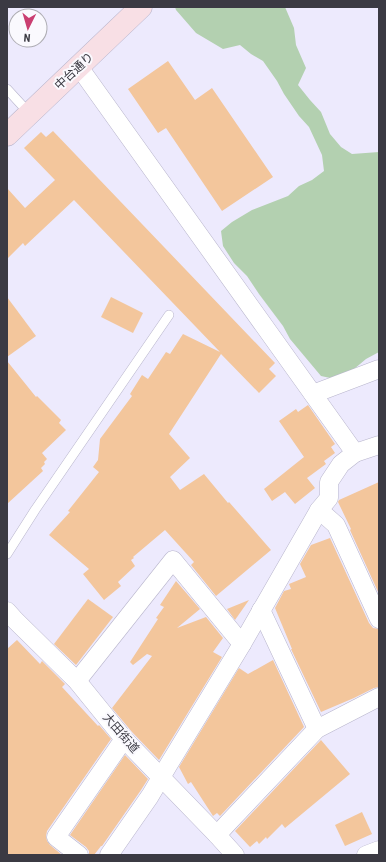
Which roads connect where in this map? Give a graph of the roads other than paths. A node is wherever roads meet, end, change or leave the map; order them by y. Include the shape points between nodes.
1 (141, 7) edge
2 (79, 66) junction
3 (7, 89) edge
4 (29, 114) junction
5 (7, 134) edge
6 (169, 315) dead end
7 (379, 369) edge
8 (313, 394) junction
9 (379, 445) edge
10 (355, 453) junction
11 (319, 510) junction
12 (7, 554) edge
13 (261, 610) junction
14 (379, 619) edge
15 (10, 620) edge
16 (242, 644) junction
17 (77, 681) junction
18 (379, 697) edge
19 (317, 729) junction
20 (124, 739) junction
21 (161, 777) junction
22 (217, 835) junction
23 (379, 850) edge
24 (79, 855) edge
25 (109, 855) edge
26 (235, 855) edge
27 (366, 855) edge

1 - 2 street, 中台通り
2 - 4 street, 中台通り
2 - 8 street
3 - 4 lane
4 - 5 street, 中台通り
6 - 12 lane
7 - 8 street
8 - 10 street
9 - 10 street
10 - 11 street via 341,464 329,482 329,498
11 - 13 street
11 - 14 street via 336,525
13 - 16 street
13 - 19 street
15 - 17 street, 大田街道
16 - 17 street via 173,560
16 - 21 street
17 - 20 street, 大田街道
18 - 19 street
19 - 22 street
20 - 21 street, 大田街道
20 - 24 street via 56,837
21 - 22 street, 大田街道
21 - 25 street
22 - 26 street, 大田街道
23 - 27 street

